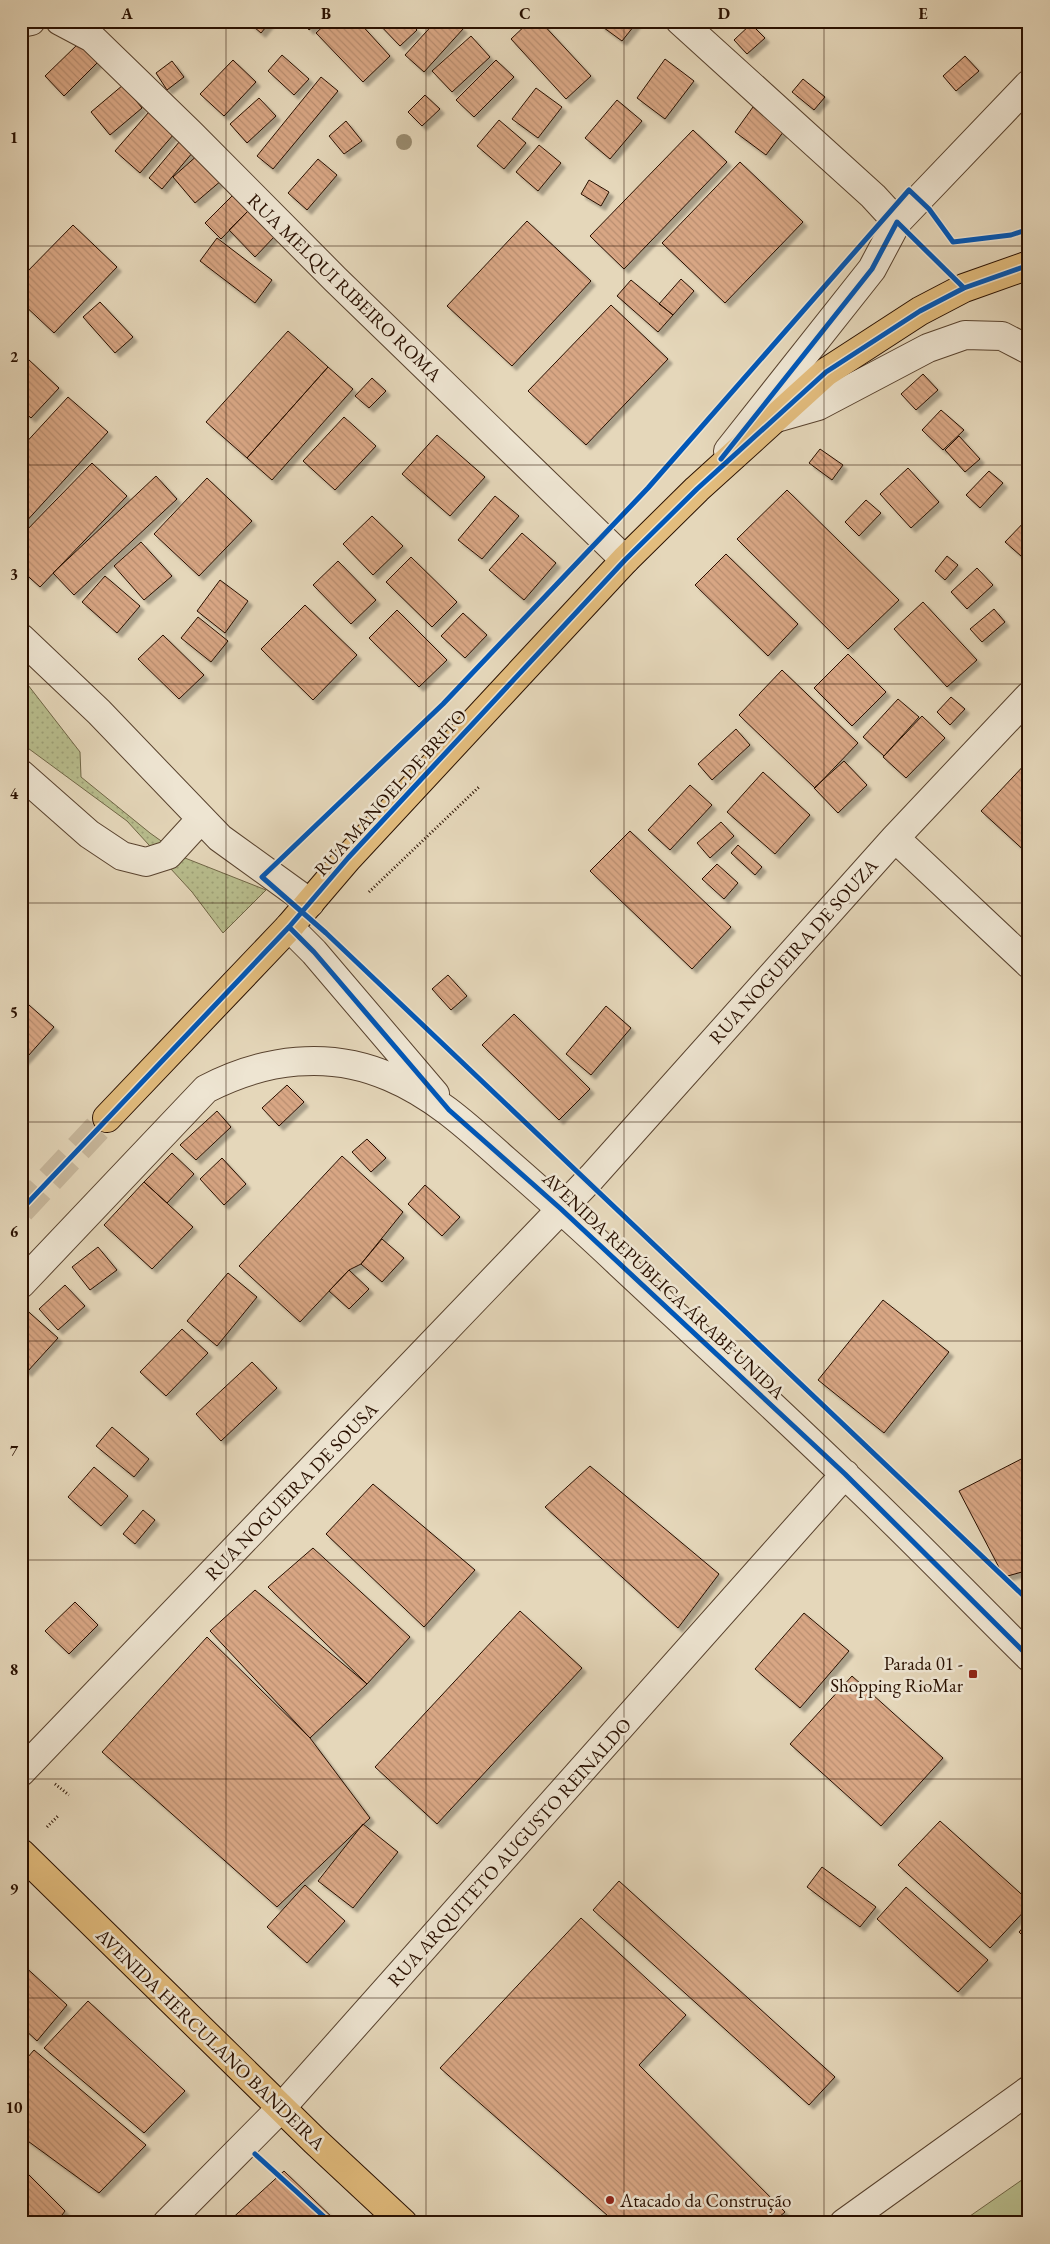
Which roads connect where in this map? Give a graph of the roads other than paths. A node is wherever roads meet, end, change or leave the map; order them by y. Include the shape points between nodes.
1 (31, 21) edge
2 (60, 21) edge
3 (680, 21) edge
4 (21, 23) edge
5 (1029, 84) edge
6 (897, 222) junction
7 (1029, 265) edge
8 (1029, 350) edge
9 (776, 418) junction
10 (697, 489) junction
11 (625, 560) junction
12 (21, 638) edge
13 (1029, 696) edge
14 (21, 774) edge
15 (201, 819) junction
16 (894, 838) junction
17 (310, 903) junction
18 (290, 927) junction
19 (1029, 964) edge
20 (449, 1110) junction
21 (107, 1118) tunnel mouth
22 (561, 1209) junction
23 (21, 1284) edge
24 (845, 1474) junction
25 (1029, 1657) edge
26 (21, 1772) edge
27 (21, 1853) edge
28 (1029, 2090) edge
29 (282, 2107) junction
30 (167, 2223) edge
31 (403, 2223) edge
32 (844, 2223) edge

1 - 4 street
2 - 11 street, RUA MELQUI RIBEIRO ROMA via 99,45
3 - 6 street via 873,196
5 - 6 street, RUA MANOEL DE BRITO
6 - 10 street, RUA MANOEL DE BRITO via 872,269
7 - 9 main road, RUA MANOEL DE BRITO via 964,288 920,311 826,372
8 - 9 street via 1002,336 966,334 928,348 818,406
9 - 10 main road, RUA MANOEL DE BRITO
10 - 11 main road, RUA MANOEL DE BRITO
11 - 17 main road, RUA MANOEL DE BRITO
12 - 15 street via 99,712
13 - 16 street, RUA NOGUEIRA DE SOUZA
14 - 15 street via 89,834 122,856 146,862 168,855
15 - 17 street via 220,838
16 - 19 street
16 - 22 street, RUA NOGUEIRA DE SOUZA
17 - 18 main road, RUA MANOEL DE BRITO
18 - 20 street, AVENIDA REPÚBLICA ÁRABE UNIDA
18 - 21 main road, RUA MANOEL DE BRITO
20 - 22 street, AVENIDA REPÚBLICA ÁRABE UNIDA
20 - 23 street, AVENIDA REPÚBLICA ÁRABE UNIDA via 420,1091 354,1065 306,1060 253,1069 229,1078 206,1089
22 - 24 street, AVENIDA REPÚBLICA ÁRABE UNIDA
22 - 26 street, RUA NOGUEIRA DE SOUSA
24 - 25 street, AVENIDA REPÚBLICA ÁRABE UNIDA
24 - 29 street, RUA ARQUITETO AUGUSTO REINALDO
27 - 29 main road, AVENIDA HERCULANO BANDEIRA
28 - 32 street
29 - 30 street, RUA ARQUITETO AUGUSTO REINALDO
29 - 31 main road, AVENIDA HERCULANO BANDEIRA

